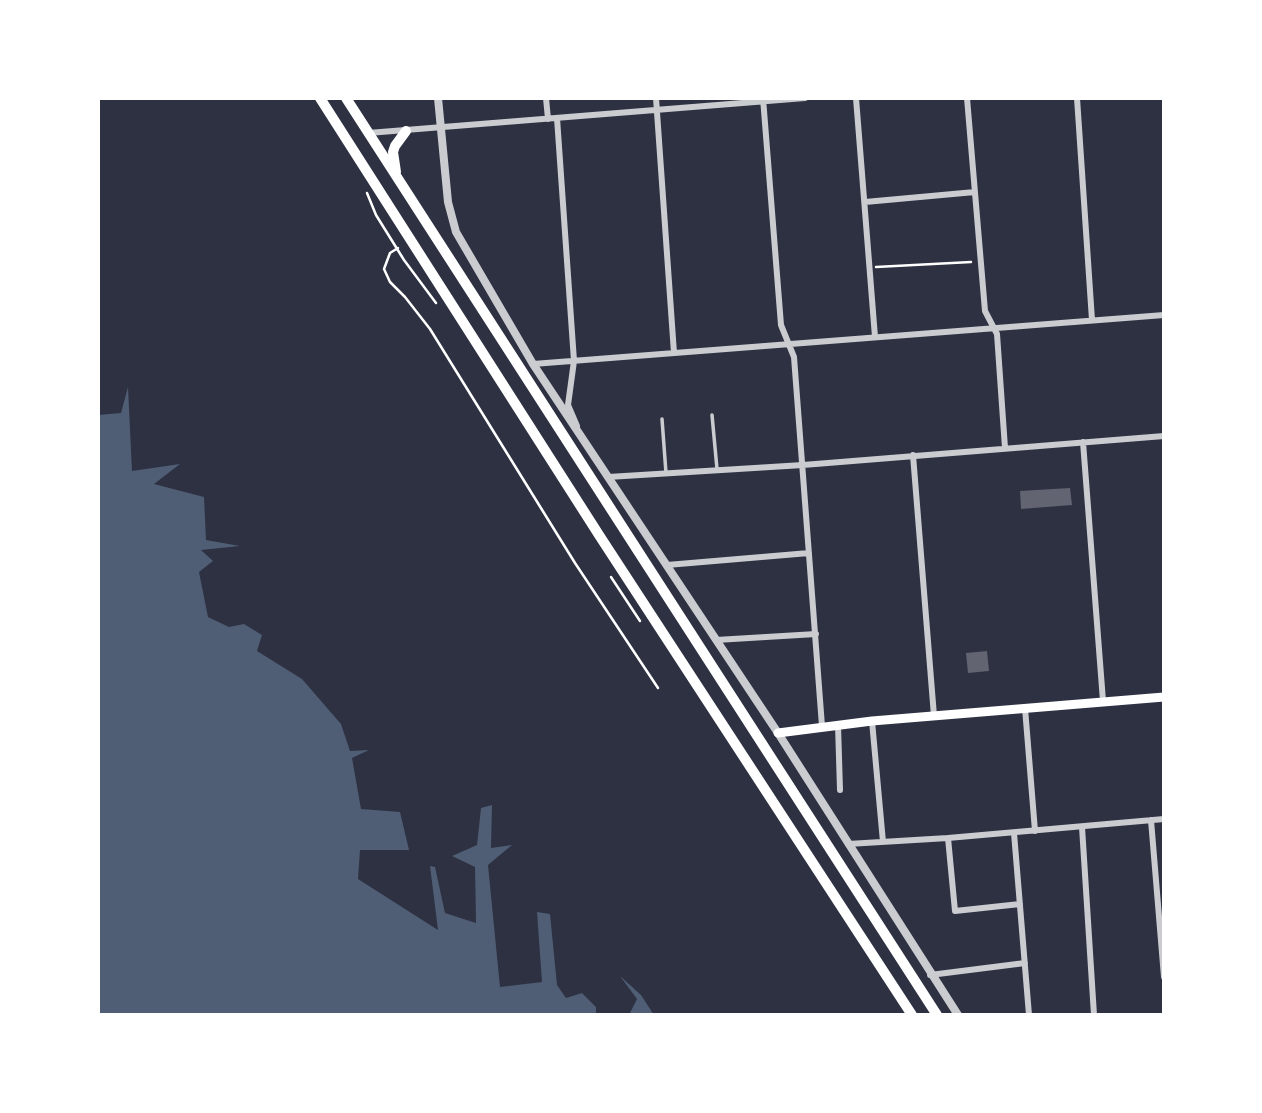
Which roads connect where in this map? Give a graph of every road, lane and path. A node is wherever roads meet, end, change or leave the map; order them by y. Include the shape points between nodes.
1 (320, 98) edge
2 (346, 98) edge
3 (438, 98) edge
4 (547, 98) edge
5 (656, 98) edge
6 (805, 98) edge
7 (856, 98) edge
8 (967, 98) edge
9 (1077, 98) edge
10 (763, 100) edge
11 (657, 110) junction
12 (557, 118) junction
13 (548, 119) junction
14 (441, 127) junction
15 (406, 131) junction
16 (368, 133) junction
17 (397, 179) junction
18 (975, 192) junction
19 (865, 202) junction
20 (411, 242) junction
21 (981, 263) junction
22 (870, 268) junction
23 (1164, 315) edge
24 (1092, 320) junction
25 (992, 328) junction
26 (875, 337) junction
27 (788, 344) junction
28 (674, 353) junction
29 (574, 361) junction
30 (533, 364) junction
31 (712, 415) dead end
32 (662, 419) dead end
33 (1164, 436) edge
34 (1083, 442) junction
35 (585, 444) junction
36 (1005, 448) junction
37 (913, 455) junction
38 (803, 465) junction
39 (717, 469) junction
40 (666, 473) junction
41 (608, 477) junction
42 (809, 553) junction
43 (667, 565) junction
44 (816, 634) junction
45 (716, 639) junction
46 (658, 688) dead end
47 (1164, 697) edge
48 (1102, 701) junction
49 (1025, 708) junction
50 (934, 716) junction
51 (872, 721) junction
52 (838, 724) junction
53 (822, 726) junction
54 (778, 733) junction
55 (840, 790) dead end
56 (1164, 819) edge
57 (1151, 820) junction
58 (1082, 827) junction
59 (1035, 831) junction
60 (1014, 833) junction
61 (948, 838) junction
62 (883, 842) junction
63 (848, 844) junction
64 (1020, 904) junction
65 (1025, 963) junction
66 (930, 975) junction
67 (1164, 977) edge
68 (912, 1015) edge
69 (937, 1015) edge
70 (958, 1015) edge
71 (1030, 1015) edge
72 (1094, 1015) edge

1 - 20 highway
2 - 16 highway
3 - 14 street
4 - 13 street
5 - 11 street
6 - 10 street
7 - 19 street
8 - 18 street
9 - 24 street
10 - 11 street
10 - 27 street via 781,325
11 - 12 street
11 - 28 street
12 - 13 street
12 - 29 street
13 - 14 street
14 - 15 street
14 - 30 street via 453,222
15 - 16 street
15 - 17 highway via 393,152
16 - 17 highway
17 - 69 highway
18 - 19 street
18 - 21 street
19 - 22 street
20 - 46 path via 390,253 384,269 390,282 430,329
20 - 68 highway
21 - 22 path
21 - 25 street via 985,311
22 - 26 street
23 - 24 street
24 - 25 street
25 - 26 street
25 - 36 street via 997,334
26 - 27 street
27 - 28 street
27 - 38 street via 794,357
28 - 29 street
29 - 30 street
29 - 35 street via 568,405
30 - 35 street
31 - 39 lane
32 - 40 lane
33 - 34 street
34 - 36 street
34 - 48 street
35 - 41 street
36 - 37 street
37 - 38 street
37 - 50 street
38 - 39 street
38 - 42 street
39 - 40 street
40 - 41 street
41 - 43 street
42 - 43 street
42 - 44 street
43 - 45 street
44 - 45 street
44 - 53 street
45 - 54 street
47 - 48 main road
48 - 49 main road
49 - 50 main road
49 - 59 street
50 - 51 main road
51 - 52 main road
51 - 62 street
52 - 53 main road
52 - 55 street
53 - 54 main road
54 - 63 street
56 - 57 street
57 - 58 street
57 - 67 street
58 - 59 street
58 - 72 street
59 - 60 street
60 - 61 street
60 - 64 street
61 - 62 street
61 - 64 street via 955,911
62 - 63 street
63 - 66 street
64 - 65 street
65 - 66 street
65 - 71 street
66 - 70 street

